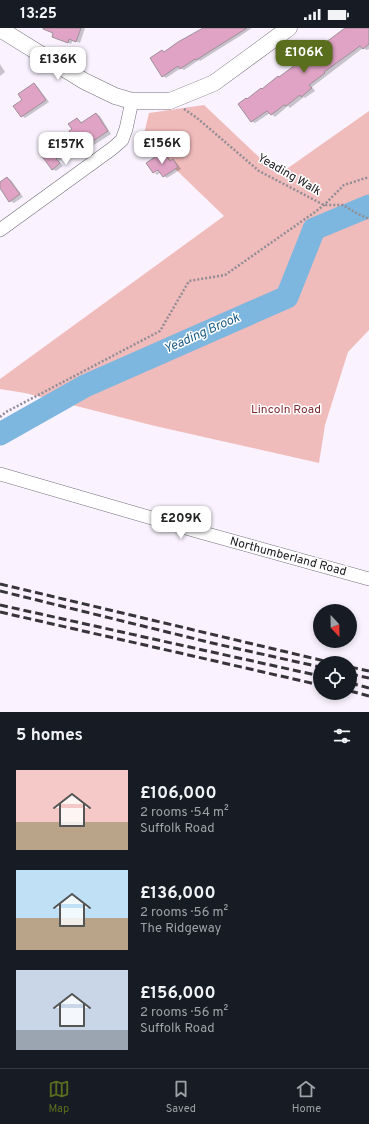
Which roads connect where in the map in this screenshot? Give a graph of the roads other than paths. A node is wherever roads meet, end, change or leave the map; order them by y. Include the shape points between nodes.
1 (0, 28) edge
2 (289, 28) edge
3 (132, 101) junction
4 (0, 230) edge
5 (0, 474) edge
6 (369, 579) edge

1 - 3 street via 84,81
2 - 3 street via 214,83 170,101
3 - 4 street via 122,140
5 - 6 street, Northumberland Road

